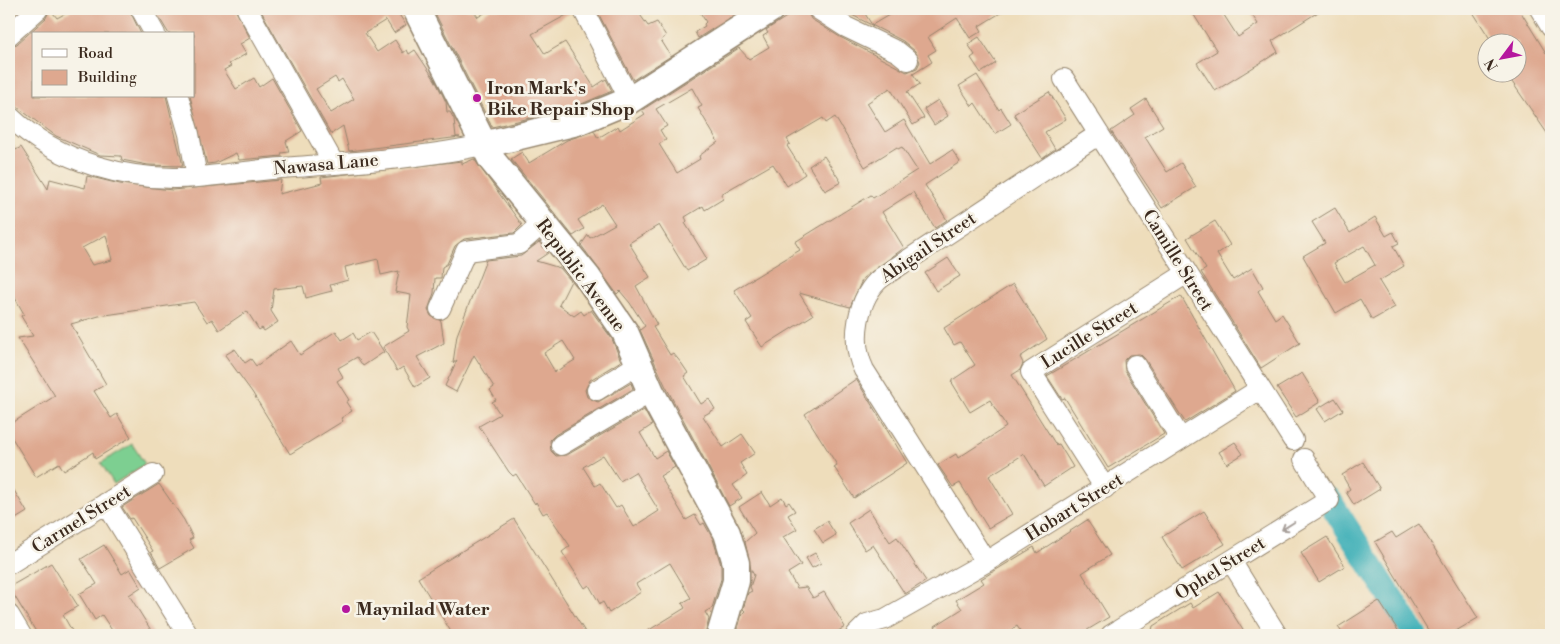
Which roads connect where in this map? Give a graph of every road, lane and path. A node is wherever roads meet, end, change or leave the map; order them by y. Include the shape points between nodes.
1 (38, 9) edge
2 (141, 9) edge
3 (247, 9) edge
4 (416, 9) edge
5 (584, 9) edge
6 (771, 9) edge
7 (818, 9) edge
8 (1540, 9) edge
9 (1551, 27) edge
10 (153, 32) edge
11 (9, 36) edge
12 (908, 60) dead end
13 (1064, 79) dead end
14 (179, 98) edge
15 (630, 100) junction
16 (9, 116) edge
17 (1099, 134) junction
18 (483, 145) junction
19 (334, 164) junction
20 (197, 177) junction
21 (543, 223) junction
22 (1187, 274) junction
23 (440, 308) dead end
24 (639, 364) junction
25 (1134, 365) dead end
26 (1260, 388) junction
27 (597, 390) dead end
28 (651, 392) junction
29 (1181, 439) junction
30 (1293, 440) dead end
31 (561, 446) dead end
32 (1304, 458) dead end
33 (153, 474) dead end
34 (1105, 488) junction
35 (106, 503) junction
36 (1231, 561) junction
37 (986, 562) junction
38 (9, 564) edge
39 (9, 615) edge
40 (885, 619) junction
41 (1135, 629) edge
42 (21, 635) edge
43 (188, 635) edge
44 (720, 635) edge
45 (856, 635) edge
46 (864, 635) edge
47 (1111, 635) edge
48 (1277, 635) edge

1 - 11 street
2 - 10 street
3 - 19 street
4 - 18 main road, Republic Avenue
5 - 15 street
6 - 15 main road
7 - 12 street
8 - 9 street
13 - 17 street, Camille Street
14 - 20 street via 190,134
15 - 18 main road via 577,122
16 - 20 street, Nawasa Lane via 34,137 83,162 115,172 167,178
17 - 22 street, Camille Street
17 - 37 street, Abigail Street via 882,277 869,290 861,314 857,350 864,370
18 - 19 street, Nawasa Lane via 405,158
18 - 21 main road, Republic Avenue
19 - 20 street, Nawasa Lane
21 - 23 street via 519,244 466,250
21 - 24 main road, Republic Avenue via 609,306
22 - 26 street, Camille Street
22 - 34 street, Lucille Street via 1031,372
24 - 27 street
24 - 28 main road, Republic Avenue
25 - 29 street
26 - 29 street, Hobart Street
26 - 30 street, Camille Street
28 - 31 street
28 - 44 main road, Republic Avenue via 732,546 736,581
29 - 34 street, Hobart Street
32 -> 36 street, Ophel Street via 1329,500
33 - 35 street, Carmel Street
34 - 37 street, Hobart Street
35 - 38 street, Carmel Street
35 - 43 street
36 - 41 street, Ophel Street
36 - 48 street
37 - 40 street, Hobart Street
39 - 42 street
40 - 45 street, Hobart Street via 867,624
40 - 46 street, Hobart Street
41 - 47 street, Ophel Street

